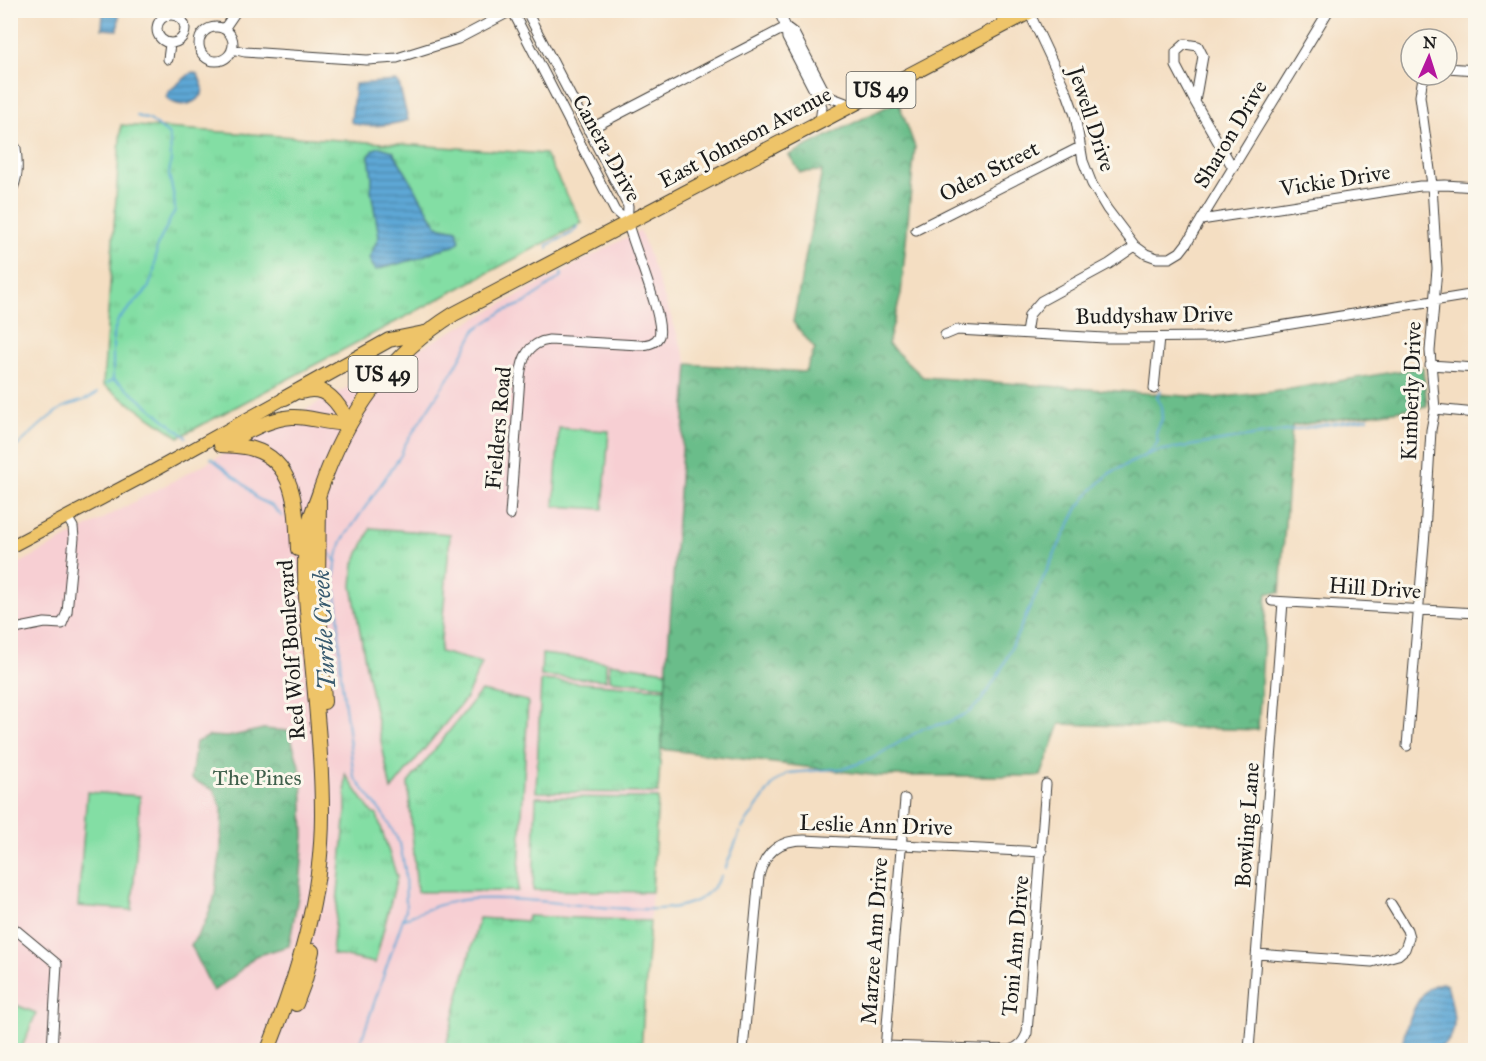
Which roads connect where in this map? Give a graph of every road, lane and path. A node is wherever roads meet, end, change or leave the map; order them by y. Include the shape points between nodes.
1 (237, 10) edge
2 (526, 10) edge
3 (778, 10) edge
4 (1329, 10) edge
5 (512, 11) edge
6 (1031, 11) edge
7 (173, 13) edge
8 (163, 14) edge
9 (786, 27) junction
10 (224, 29) junction
11 (184, 34) junction
12 (200, 38) junction
13 (170, 44) junction
14 (232, 49) junction
15 (168, 59) dead end
16 (1459, 69) edge
17 (1476, 70) edge
18 (1421, 87) edge
19 (1195, 102) junction
20 (851, 105) junction
21 (820, 121) junction
22 (588, 130) junction
23 (1080, 147) junction
24 (16, 148) dead end
25 (1233, 168) junction
26 (1432, 185) junction
27 (1476, 187) edge
28 (10, 194) edge
29 (1201, 220) junction
30 (627, 222) junction
31 (916, 230) dead end
32 (1135, 246) junction
33 (1153, 257) joint
34 (540, 268) joint
35 (1476, 294) edge
36 (1434, 301) junction
37 (426, 333) junction
38 (1026, 333) junction
39 (945, 335) dead end
40 (1159, 338) junction
41 (1430, 365) junction
42 (1476, 368) edge
43 (1154, 389) dead end
44 (285, 398) junction
45 (1434, 409) junction
46 (1476, 413) edge
47 (349, 423) junction
48 (221, 445) junction
49 (147, 476) junction
50 (319, 493) junction
51 (510, 515) dead end
52 (67, 517) junction
53 (10, 547) edge
54 (306, 596) junction
55 (1272, 601) dead end
56 (1283, 602) junction
57 (1418, 610) junction
58 (1476, 614) edge
59 (10, 630) edge
60 (1407, 746) dead end
61 (1046, 784) dead end
62 (905, 799) dead end
63 (901, 844) junction
64 (1042, 852) junction
65 (1390, 904) dead end
66 (10, 925) edge
67 (1257, 954) junction
68 (885, 1048) edge
69 (52, 1050) edge
70 (268, 1050) edge
71 (278, 1050) edge
72 (743, 1050) edge
73 (1249, 1050) edge

1 - 10 street
2 - 22 street, Canera Drive
3 - 9 street
4 - 25 street, Sharon Drive
5 - 14 street via 458,39 397,58 323,58
5 - 30 street, Canera Drive via 615,211
6 - 20 highway, East Johnson Avenue / US 49
6 - 23 street, Jewell Drive via 1073,109
7 - 8 street
7 - 11 street via 182,21
8 - 13 street via 157,33
9 - 20 street via 794,33 827,96
9 - 21 street via 787,38 822,107
9 - 22 street
10 - 12 street via 208,29
10 - 14 street via 231,38
11 - 12 street
11 - 13 street
12 - 14 street via 201,53 210,60 221,60
13 - 15 street
16 - 17 street
18 - 26 street, Kimberly Drive
19 - 19 street via 1179,75 1175,56 1189,44 1200,48 1203,56
19 - 25 street
20 - 21 highway, East Johnson Avenue / US 49
21 - 30 highway, East Johnson Avenue / US 49
22 - 30 street, Canera Drive via 628,206
23 - 31 street, Oden Street
23 - 32 street, Jewell Drive via 1092,184
24 - 28 street via 19,172
25 - 29 street, Sharon Drive
26 - 27 street, Vickie Drive
26 - 29 street, Vickie Drive
26 - 36 street, Kimberly Drive via 1437,268
29 - 33 street, Sharon Drive via 1180,252 1170,258
30 - 34 highway, East Johnson Avenue / US 49
30 - 51 street, Fielders Road via 660,334 656,340 639,345 549,340 531,347 521,365
32 - 33 street, Jewell Drive
32 - 38 street via 1041,301 1029,315
34 - 37 highway, Red Wolf Boulevard / US 49
35 - 36 street, Buddyshaw Drive
36 - 40 street, Buddyshaw Drive via 1224,336
36 - 41 street, Kimberly Drive
37 - 44 highway via 389,340
37 - 47 highway, Red Wolf Boulevard / US 49 via 383,375
38 - 39 street, Buddyshaw Drive via 957,330
38 - 40 street, Buddyshaw Drive
40 - 43 street
41 - 42 street
41 - 45 street, Kimberly Drive
44 - 47 highway via 306,390 322,391 332,398
44 - 49 main road
45 - 46 street
45 - 57 street, Kimberly Drive
47 - 48 highway via 293,417 265,424
47 - 50 highway, Red Wolf Boulevard / US 49
48 - 49 main road
48 - 54 highway via 265,454 283,470 295,507 300,575
49 - 52 main road
50 - 54 highway, Red Wolf Boulevard / US 49 via 306,536
50 - 71 highway, Red Wolf Boulevard / US 49 via 318,586 329,837 315,939 305,980
52 - 53 main road
52 - 59 street via 74,538 67,612 62,624
54 - 70 highway, Red Wolf Boulevard / US 49 via 321,837 303,950
55 - 56 street, Hill Drive
56 - 57 street, Hill Drive
56 - 67 street, Bowling Lane
57 - 58 street, Hill Drive
57 - 60 street, Kimberly Drive
61 - 64 street, Toni Ann Drive
62 - 63 street, Marzee Ann Drive
63 - 64 street, Leslie Ann Drive
63 - 68 street, Marzee Ann Drive
63 - 72 street, Leslie Ann Drive via 795,840 778,845 767,856 757,886
64 - 68 street, Toni Ann Drive via 1027,1033 1022,1043 1009,1050
65 - 67 street via 1409,937 1398,955 1372,962
66 - 69 street via 57,964
67 - 73 street, Bowling Lane

